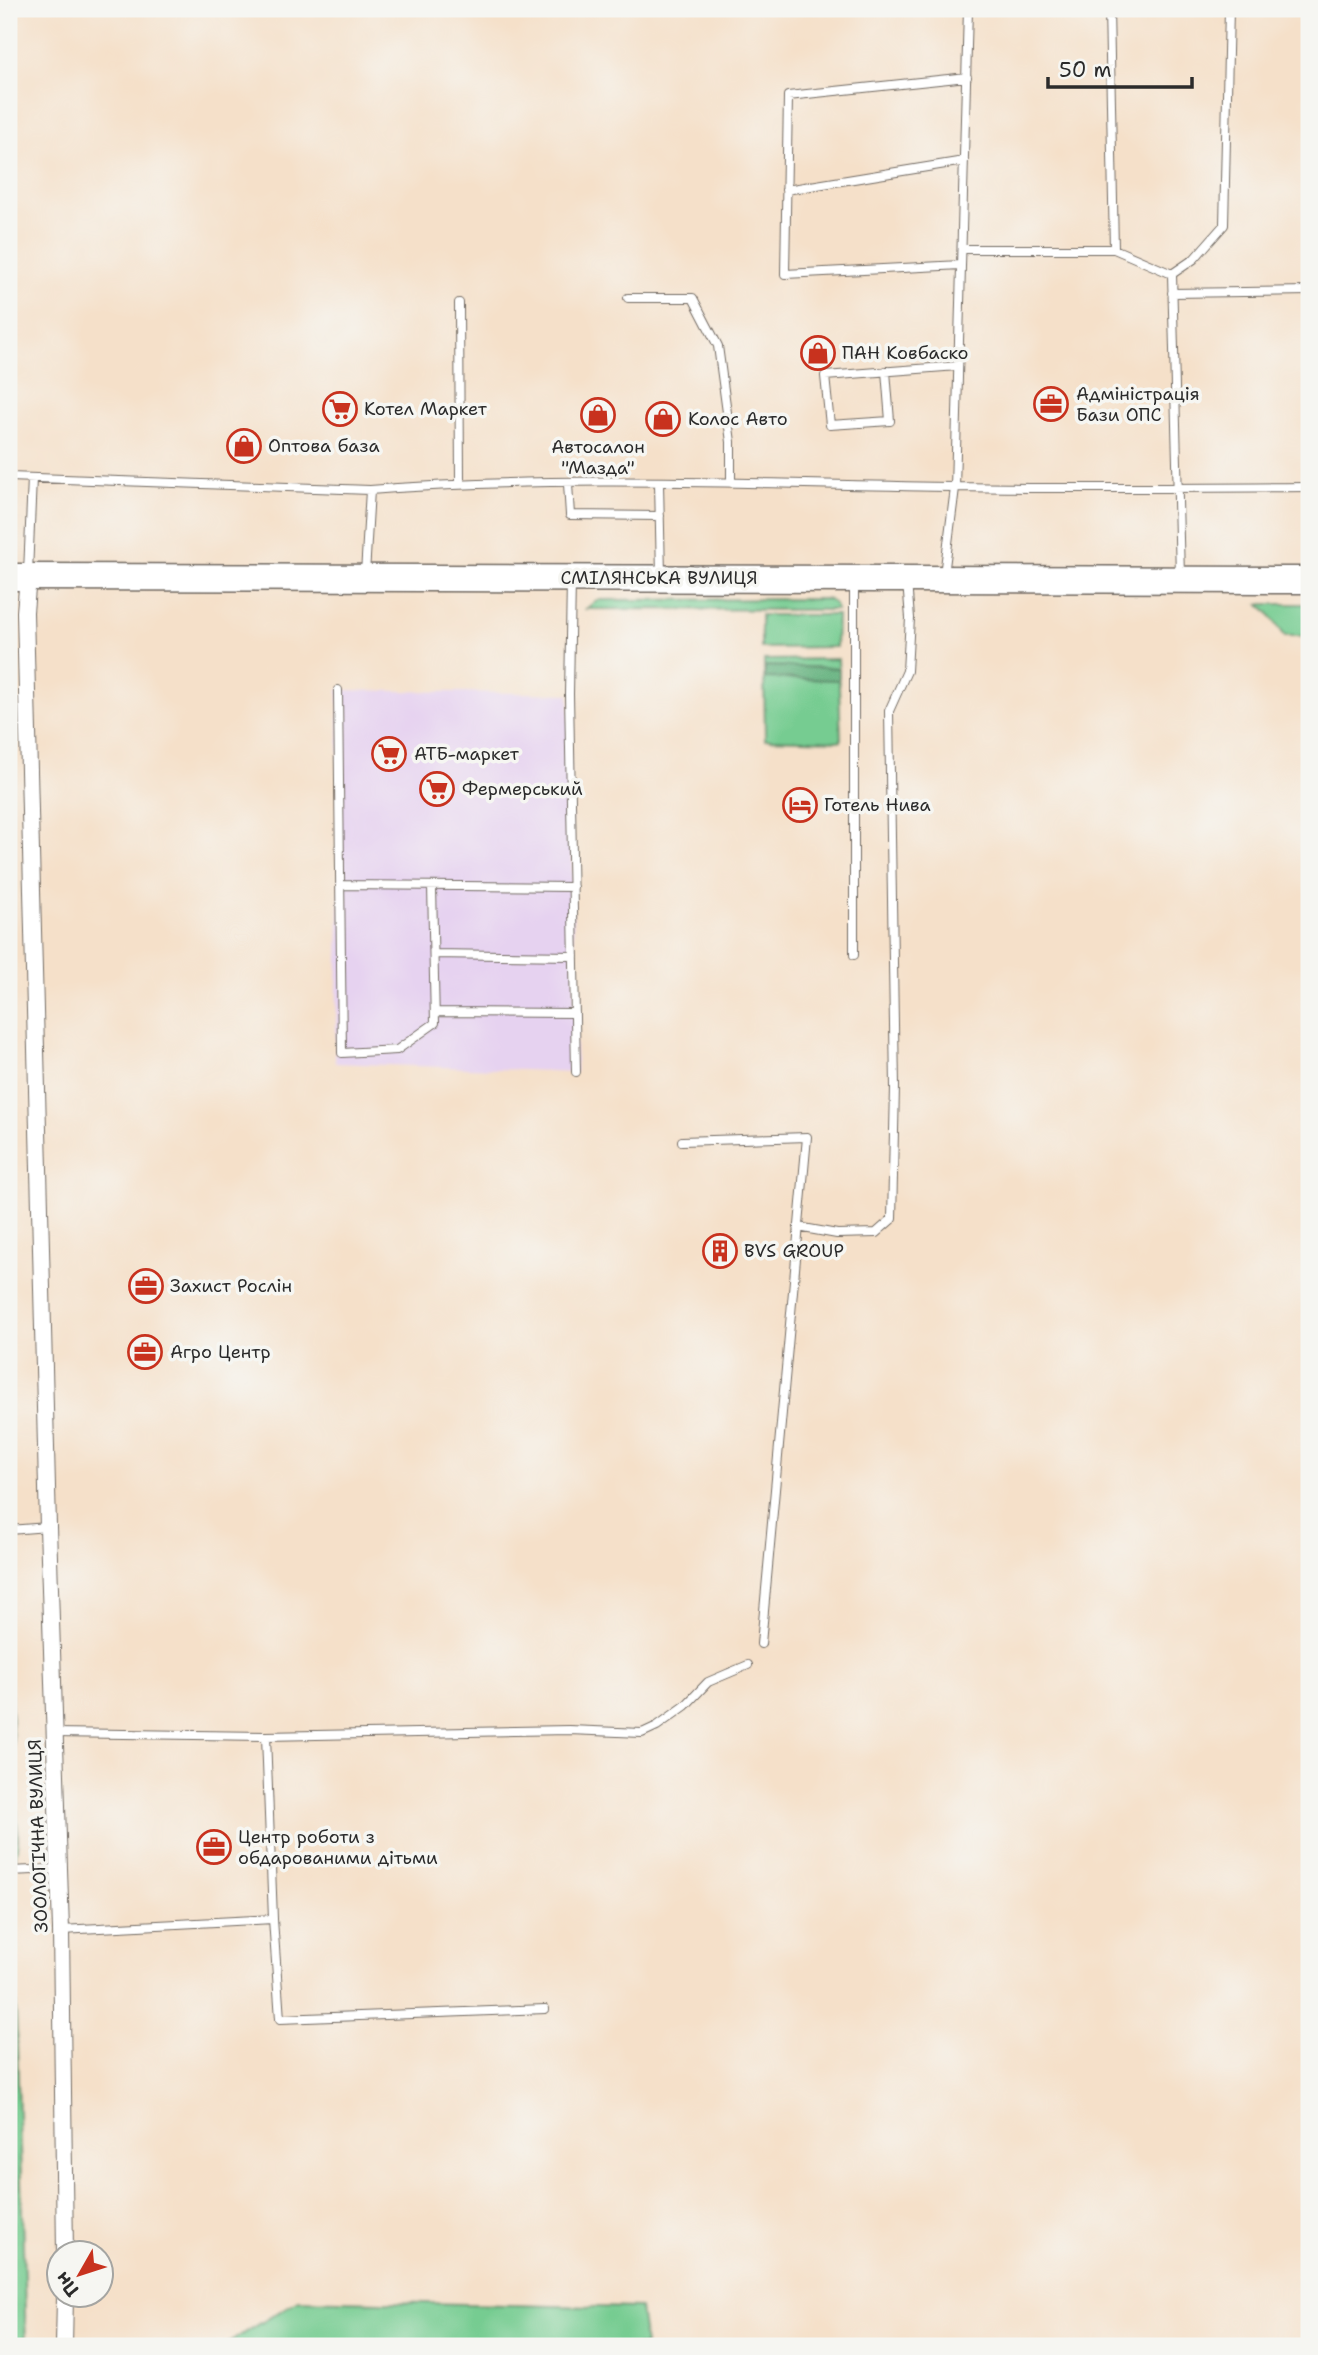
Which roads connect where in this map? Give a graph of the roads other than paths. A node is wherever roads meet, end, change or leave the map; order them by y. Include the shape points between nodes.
1 (968, 9) edge
2 (1109, 9) edge
3 (1229, 9) edge
4 (967, 77) junction
5 (964, 161) junction
6 (786, 190) junction
7 (962, 249) junction
8 (1114, 249) junction
9 (961, 265) junction
10 (1172, 274) junction
11 (1309, 291) edge
12 (1172, 293) junction
13 (628, 298) dead end
14 (459, 303) dead end
15 (958, 366) junction
16 (886, 371) junction
17 (9, 477) edge
18 (32, 478) junction
19 (460, 483) junction
20 (659, 483) junction
21 (731, 483) junction
22 (568, 484) junction
23 (1309, 487) edge
24 (955, 488) junction
25 (1177, 488) junction
26 (370, 490) junction
27 (660, 516) junction
28 (18, 577) edge
29 (365, 578) junction
30 (571, 578) junction
31 (661, 578) junction
32 (854, 579) junction
33 (906, 579) junction
34 (944, 579) junction
35 (1181, 579) junction
36 (1309, 580) edge
37 (338, 691) dead end
38 (340, 884) junction
39 (432, 886) junction
40 (573, 887) junction
41 (434, 954) junction
42 (854, 955) dead end
43 (574, 956) junction
44 (435, 1012) junction
45 (575, 1013) junction
46 (576, 1072) dead end
47 (682, 1141) dead end
48 (798, 1227) junction
49 (47, 1527) junction
50 (9, 1530) edge
51 (761, 1644) dead end
52 (748, 1665) dead end
53 (54, 1733) junction
54 (266, 1736) junction
55 (58, 1869) junction
56 (9, 1871) edge
57 (273, 1919) junction
58 (61, 1930) junction
59 (545, 2009) dead end
60 (65, 2240) edge
61 (65, 2310) edge
62 (64, 2346) edge

1 - 4 lane
2 - 8 lane
3 - 10 lane via 1224,225 1194,259
4 - 5 lane
4 - 6 lane via 788,96
5 - 6 lane
5 - 7 lane
6 - 9 lane via 785,274
7 - 8 lane
7 - 9 lane
8 - 10 lane
9 - 15 lane
10 - 12 lane
11 - 12 lane
12 - 25 lane
13 - 21 lane via 692,298 718,346 731,442
14 - 19 lane
15 - 16 lane
15 - 24 lane
16 - 16 lane via 825,376 830,425 890,421
17 - 18 lane
18 - 26 lane
18 - 28 lane
19 - 22 lane
19 - 26 lane
20 - 21 lane
20 - 22 lane
20 - 27 lane
21 - 24 lane
22 - 27 lane via 570,515
23 - 25 lane
24 - 25 lane
24 - 34 lane
25 - 35 lane
26 - 29 lane
27 - 31 lane
28 - 29 main road, СМІЛЯНСЬКА ВУЛИЦЯ
28 - 49 street, ЗООЛОГІЧНА ВУЛИЦЯ via 26,624
29 - 30 main road, СМІЛЯНСЬКА ВУЛИЦЯ
30 - 31 main road, СМІЛЯНСЬКА ВУЛИЦЯ
30 - 40 lane
31 - 32 main road, СМІЛЯНСЬКА ВУЛИЦЯ
32 - 33 main road, СМІЛЯНСЬКА ВУЛИЦЯ
32 - 42 lane
33 - 34 main road, СМІЛЯНСЬКА ВУЛИЦЯ
33 - 48 lane via 910,618 906,671 889,711 895,1087 892,1219 876,1233 837,1234
34 - 35 main road, СМІЛЯНСЬКА ВУЛИЦЯ
35 - 36 main road, СМІЛЯНСЬКА ВУЛИЦЯ
37 - 38 lane
38 - 39 lane
38 - 44 lane via 342,1053 397,1050 435,1023
39 - 40 lane
39 - 41 lane
40 - 43 lane
41 - 43 lane
41 - 44 lane
43 - 45 lane
44 - 45 lane
45 - 46 lane
47 - 48 lane via 807,1137
48 - 51 lane
49 - 50 lane
49 - 53 street, ЗООЛОГІЧНА ВУЛИЦЯ
52 - 54 lane via 708,1682 685,1706 642,1733 569,1730
53 - 54 lane
53 - 55 street, ЗООЛОГІЧНА ВУЛИЦЯ
54 - 57 lane
55 - 56 lane
55 - 58 street, ЗООЛОГІЧНА ВУЛИЦЯ
57 - 58 lane
57 - 59 lane via 280,2019
58 - 60 street, ЗООЛОГІЧНА ВУЛИЦЯ
61 - 62 street

